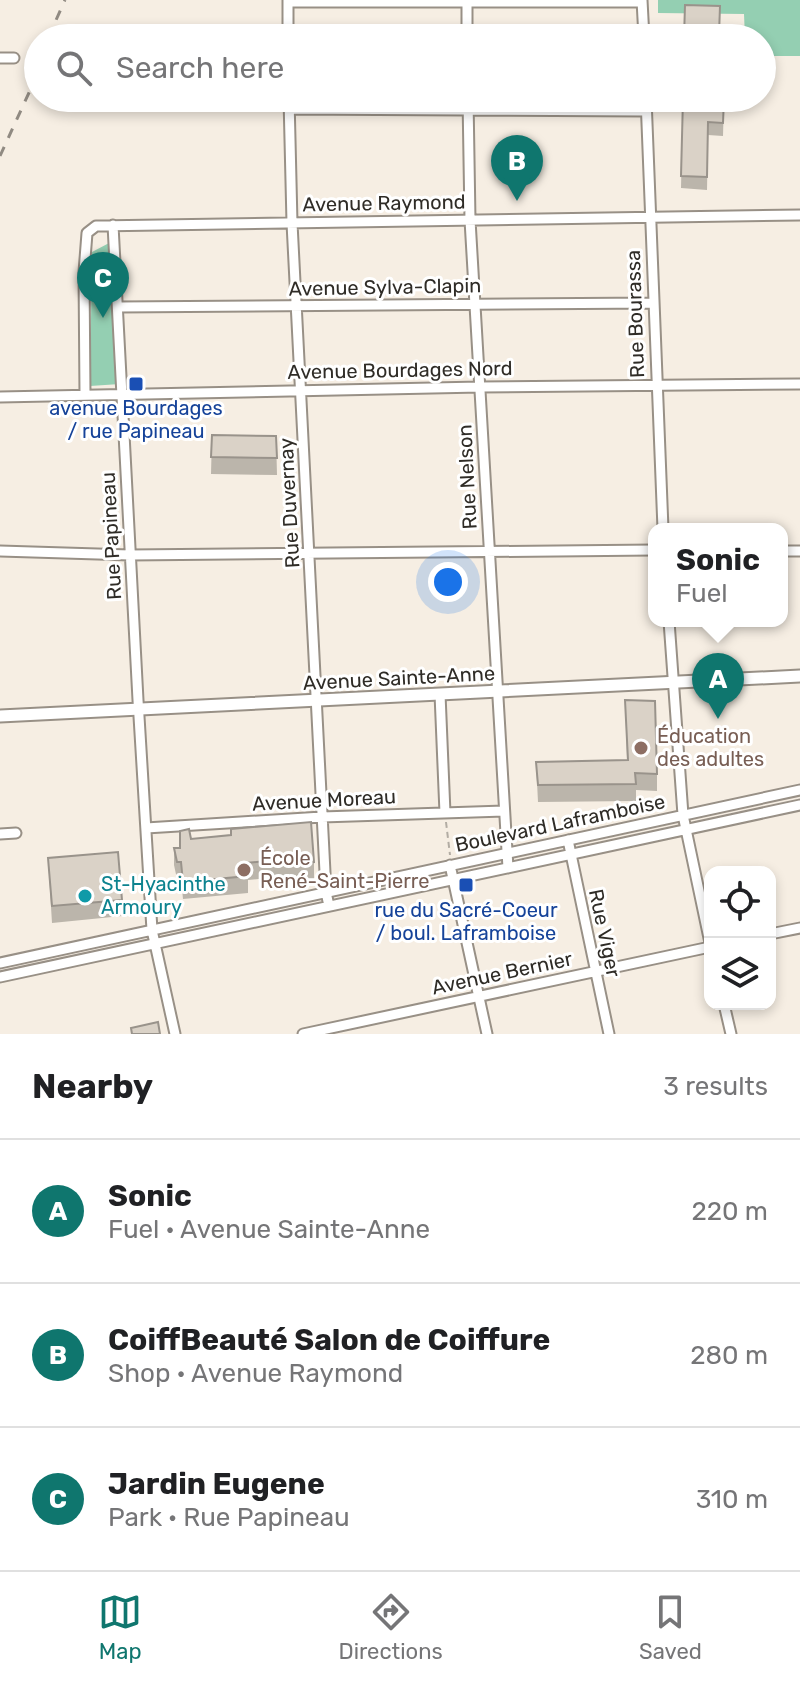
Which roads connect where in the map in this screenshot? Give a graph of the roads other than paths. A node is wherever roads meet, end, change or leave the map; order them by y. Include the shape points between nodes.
1 (288, 1) edge
2 (467, 1) edge
3 (642, 1) edge
4 (288, 24) edge
5 (467, 24) edge
6 (643, 24) edge
7 (0, 58) edge
8 (14, 58) dead end
9 (289, 112) edge
10 (468, 112) edge
11 (646, 112) edge
12 (800, 215) edge
13 (650, 217) junction
14 (470, 220) junction
15 (292, 223) junction
16 (113, 225) junction
17 (653, 303) junction
18 (475, 304) junction
19 (296, 306) junction
20 (119, 307) junction
21 (800, 384) edge
22 (656, 385) junction
23 (480, 387) junction
24 (301, 390) junction
25 (123, 394) junction
26 (85, 395) junction
27 (0, 397) edge
28 (663, 523) edge
29 (648, 550) edge
30 (0, 551) edge
31 (489, 552) junction
32 (310, 553) junction
33 (130, 555) junction
34 (669, 627) edge
35 (800, 676) edge
36 (673, 681) junction
37 (497, 690) junction
38 (440, 694) junction
39 (318, 701) junction
40 (138, 709) junction
41 (0, 716) edge
42 (800, 790) edge
43 (800, 805) edge
44 (504, 811) junction
45 (445, 813) junction
46 (683, 815) junction
47 (322, 817) junction
48 (146, 828) junction
49 (686, 830) junction
50 (16, 833) dead end
51 (0, 834) edge
52 (568, 840) junction
53 (507, 853) junction
54 (570, 855) junction
55 (450, 862) junction
56 (508, 868) junction
57 (454, 880) junction
58 (326, 892) junction
59 (329, 906) junction
60 (800, 928) edge
61 (152, 930) junction
62 (776, 933) edge
63 (709, 938) edge
64 (155, 944) junction
65 (704, 946) edge
66 (0, 963) edge
67 (595, 972) junction
68 (0, 977) edge
69 (479, 996) junction
70 (725, 1010) edge
71 (175, 1034) edge
72 (303, 1034) edge
73 (487, 1034) edge
74 (609, 1034) edge
75 (731, 1034) edge

1 - 2 street
1 - 4 street
2 - 3 street
2 - 5 street
3 - 6 street
7 - 8 street
9 - 15 street, Rue Duvernay
10 - 14 street, Rue Nelson
11 - 13 street, Rue Bourassa
12 - 13 street, Avenue Raymond
13 - 14 street, Avenue Raymond
13 - 17 street, Rue Bourassa
14 - 15 street, Avenue Raymond
14 - 18 street, Rue Nelson
15 - 16 street, Avenue Raymond
15 - 19 street, Rue Duvernay
16 - 20 street, Rue Papineau
16 - 26 street via 96,226 87,233
17 - 18 street, Avenue Sylva-Clapin
17 - 22 street, Rue Bourassa
18 - 19 street, Avenue Sylva-Clapin
18 - 23 street, Rue Nelson
19 - 20 street, Avenue Sylva-Clapin
19 - 24 street, Rue Duvernay
20 - 25 street, Rue Papineau
21 - 22 street, Avenue Bourdages Nord
22 - 23 street, Avenue Bourdages Nord
22 - 28 street, Rue Bourassa
23 - 24 street, Avenue Bourdages Nord
23 - 31 street, Rue Nelson
24 - 25 street, Avenue Bourdages Nord
24 - 32 street, Rue Duvernay
25 - 26 street, Avenue Bourdages Nord
25 - 33 street, Rue Papineau
26 - 27 street, Avenue Bourdages Nord
29 - 31 street
30 - 33 street
31 - 32 street
31 - 37 street, Rue Nelson
32 - 33 street
32 - 39 street, Rue Duvernay
33 - 40 street, Rue Papineau
34 - 36 street
35 - 36 main road, Avenue Sainte-Anne
36 - 37 main road, Avenue Sainte-Anne
36 - 46 street
37 - 38 main road, Avenue Sainte-Anne
37 - 44 street, Rue Nelson
38 - 39 main road, Avenue Sainte-Anne
38 - 45 street
39 - 40 main road, Avenue Sainte-Anne
39 - 47 street, Rue Duvernay
40 - 41 main road, Avenue Sainte-Anne
40 - 48 street, Rue Papineau
42 - 46 street, Boulevard Laframboise
43 - 49 street, Boulevard Laframboise
44 - 45 street, Avenue Moreau
44 - 53 street, Rue Nelson
45 - 47 street, Avenue Moreau
46 - 49 street
46 - 52 street, Boulevard Laframboise
47 - 48 street, Avenue Moreau
47 - 58 street, Rue Duvernay
48 - 61 street, Rue Papineau
49 - 54 street, Boulevard Laframboise
49 - 63 street
50 - 51 street
52 - 53 street, Boulevard Laframboise
52 - 54 street, Rue Viger
53 - 55 street, Boulevard Laframboise
53 - 56 street, Rue Nelson
54 - 56 street, Boulevard Laframboise
54 - 67 street, Rue Viger
55 - 57 street
55 - 58 street, Boulevard Laframboise
56 - 57 street, Boulevard Laframboise
57 - 59 street, Boulevard Laframboise
57 - 69 street
58 - 59 street, Rue Duvernay
58 - 61 street, Boulevard Laframboise
59 - 64 street, Boulevard Laframboise
60 - 62 street
61 - 64 street, Rue Papineau
61 - 66 street, Boulevard Laframboise
64 - 68 street, Boulevard Laframboise
64 - 71 street, Rue Papineau
65 - 67 street, Avenue Bernier
67 - 69 street, Avenue Bernier
67 - 74 street, Rue Viger
69 - 72 street, Avenue Bernier
69 - 73 street
70 - 75 street

